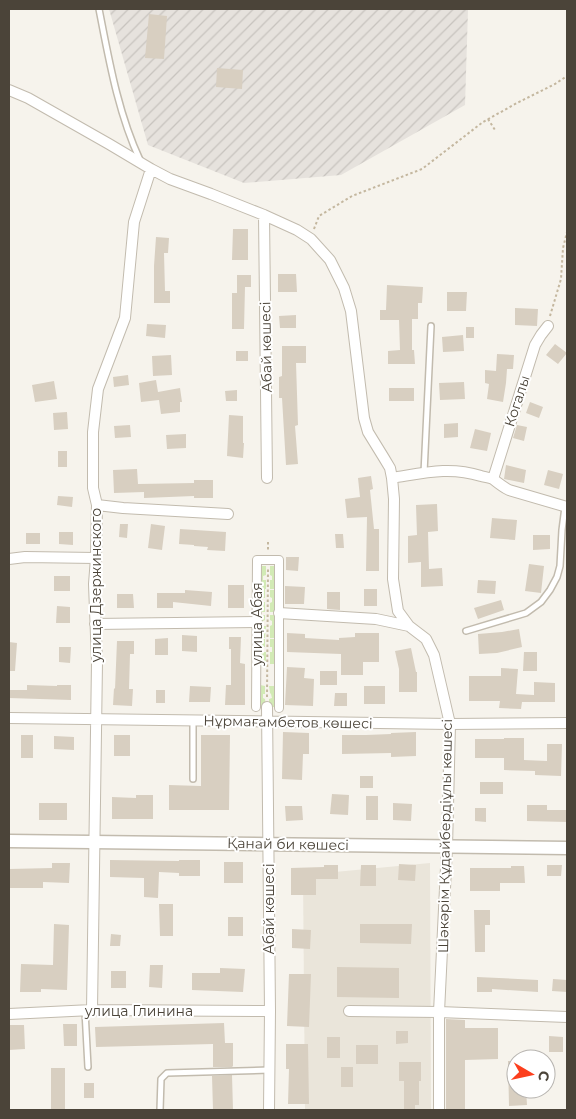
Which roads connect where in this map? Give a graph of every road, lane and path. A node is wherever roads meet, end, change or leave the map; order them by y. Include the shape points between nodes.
1 (99, 9) edge
2 (567, 76) edge
3 (9, 90) edge
4 (488, 118) junction
5 (495, 130) dead end
6 (141, 163) junction
7 (151, 169) junction
8 (264, 215) junction
9 (567, 232) edge
10 (310, 239) junction
11 (431, 326) dead end
12 (548, 326) joint
13 (424, 473) junction
14 (267, 478) dead end
15 (392, 478) junction
16 (492, 479) junction
17 (97, 505) junction
18 (566, 507) edge
19 (228, 514) dead end
20 (268, 542) dead end
21 (9, 558) edge
22 (96, 558) junction
23 (268, 560) junction
24 (279, 613) junction
25 (257, 622) junction
26 (96, 624) junction
27 (409, 626) junction
28 (466, 631) dead end
29 (256, 707) dead end
30 (267, 707) joint
31 (279, 708) dead end
32 (9, 718) edge
33 (95, 720) junction
34 (193, 721) junction
35 (267, 721) junction
36 (567, 723) edge
37 (450, 724) junction
38 (193, 779) dead end
39 (9, 841) edge
40 (94, 842) junction
41 (268, 844) junction
42 (447, 847) junction
43 (567, 848) edge
44 (88, 1010) junction
45 (270, 1011) junction
46 (349, 1011) dead end
47 (439, 1012) junction
48 (9, 1014) edge
49 (567, 1017) edge
50 (88, 1067) dead end
51 (269, 1070) junction
52 (160, 1110) edge
53 (270, 1110) edge
54 (439, 1110) edge

1 - 6 lane via 119,103
2 - 4 path
3 - 6 street, Шәкәрім Құдайбердіұлы көшесі
4 - 5 path
4 - 10 path via 422,169 352,196 319,216
6 - 7 street, Шәкәрім Құдайбердіұлы көшесі
7 - 8 street, Шәкәрім Құдайбердіұлы көшесі
7 - 17 street, улица Дзержинского via 134,222 125,318 98,389 93,432 93,488
8 - 10 street, Шәкәрім Құдайбердіұлы көшесі
8 - 14 street, Абай көшесі
9 - 12 path
10 - 15 street, Шәкәрім Құдайбердіұлы көшесі via 330,260 344,288 351,311 364,418
11 - 13 lane
12 - 16 street, Когалы via 535,345
13 - 15 street
13 - 16 street via 457,471
15 - 27 street, Шәкәрім Құдайбердіұлы көшесі via 393,579 398,611
16 - 18 street via 515,492
17 - 19 street
17 - 22 street, улица Дзержинского
18 - 28 lane via 560,566 541,602 526,613
20 - 23 path, улица Абая
21 - 22 street
22 - 26 street, улица Дзержинского
23 - 24 street via 278,560
23 - 25 street via 257,560
23 - 30 path, улица Абая
24 - 27 street via 376,618
24 - 31 street
25 - 26 street
25 - 29 street
26 - 33 street, улица Дзержинского
27 - 37 street, Шәкәрім Құдайбердіұлы көшесі via 426,639 434,655
30 - 35 street, Абай көшесі
32 - 33 street, Нұрмағамбетов көшесі
33 - 34 street, Нұрмағамбетов көшесі
33 - 40 street, улица Дзержинского
34 - 35 street, Нұрмағамбетов көшесі
34 - 38 lane
35 - 37 street, Нұрмағамбетов көшесі
35 - 41 street, Абай көшесі
36 - 37 street, Нұрмағамбетов көшесі
37 - 42 street, Шәкәрім Құдайбердіұлы көшесі
39 - 40 street, Қанай би көшесі
40 - 41 street, Қанай би көшесі
40 - 44 street, улица Дзержинского
41 - 42 street, Қанай би көшесі
41 - 45 street, Абай көшесі
42 - 43 street, Қанай би көшесі
42 - 47 street, Шәкәрім Құдайбердіұлы көшесі
44 - 45 street, улица Глинина
44 - 48 street, улица Глинина
44 - 50 lane
45 - 51 street, Абай көшесі
46 - 47 street
47 - 49 street
47 - 54 street, Шәкәрім Құдайбердіұлы көшесі
51 - 52 lane via 167,1073 161,1079
51 - 53 street, Абай көшесі

